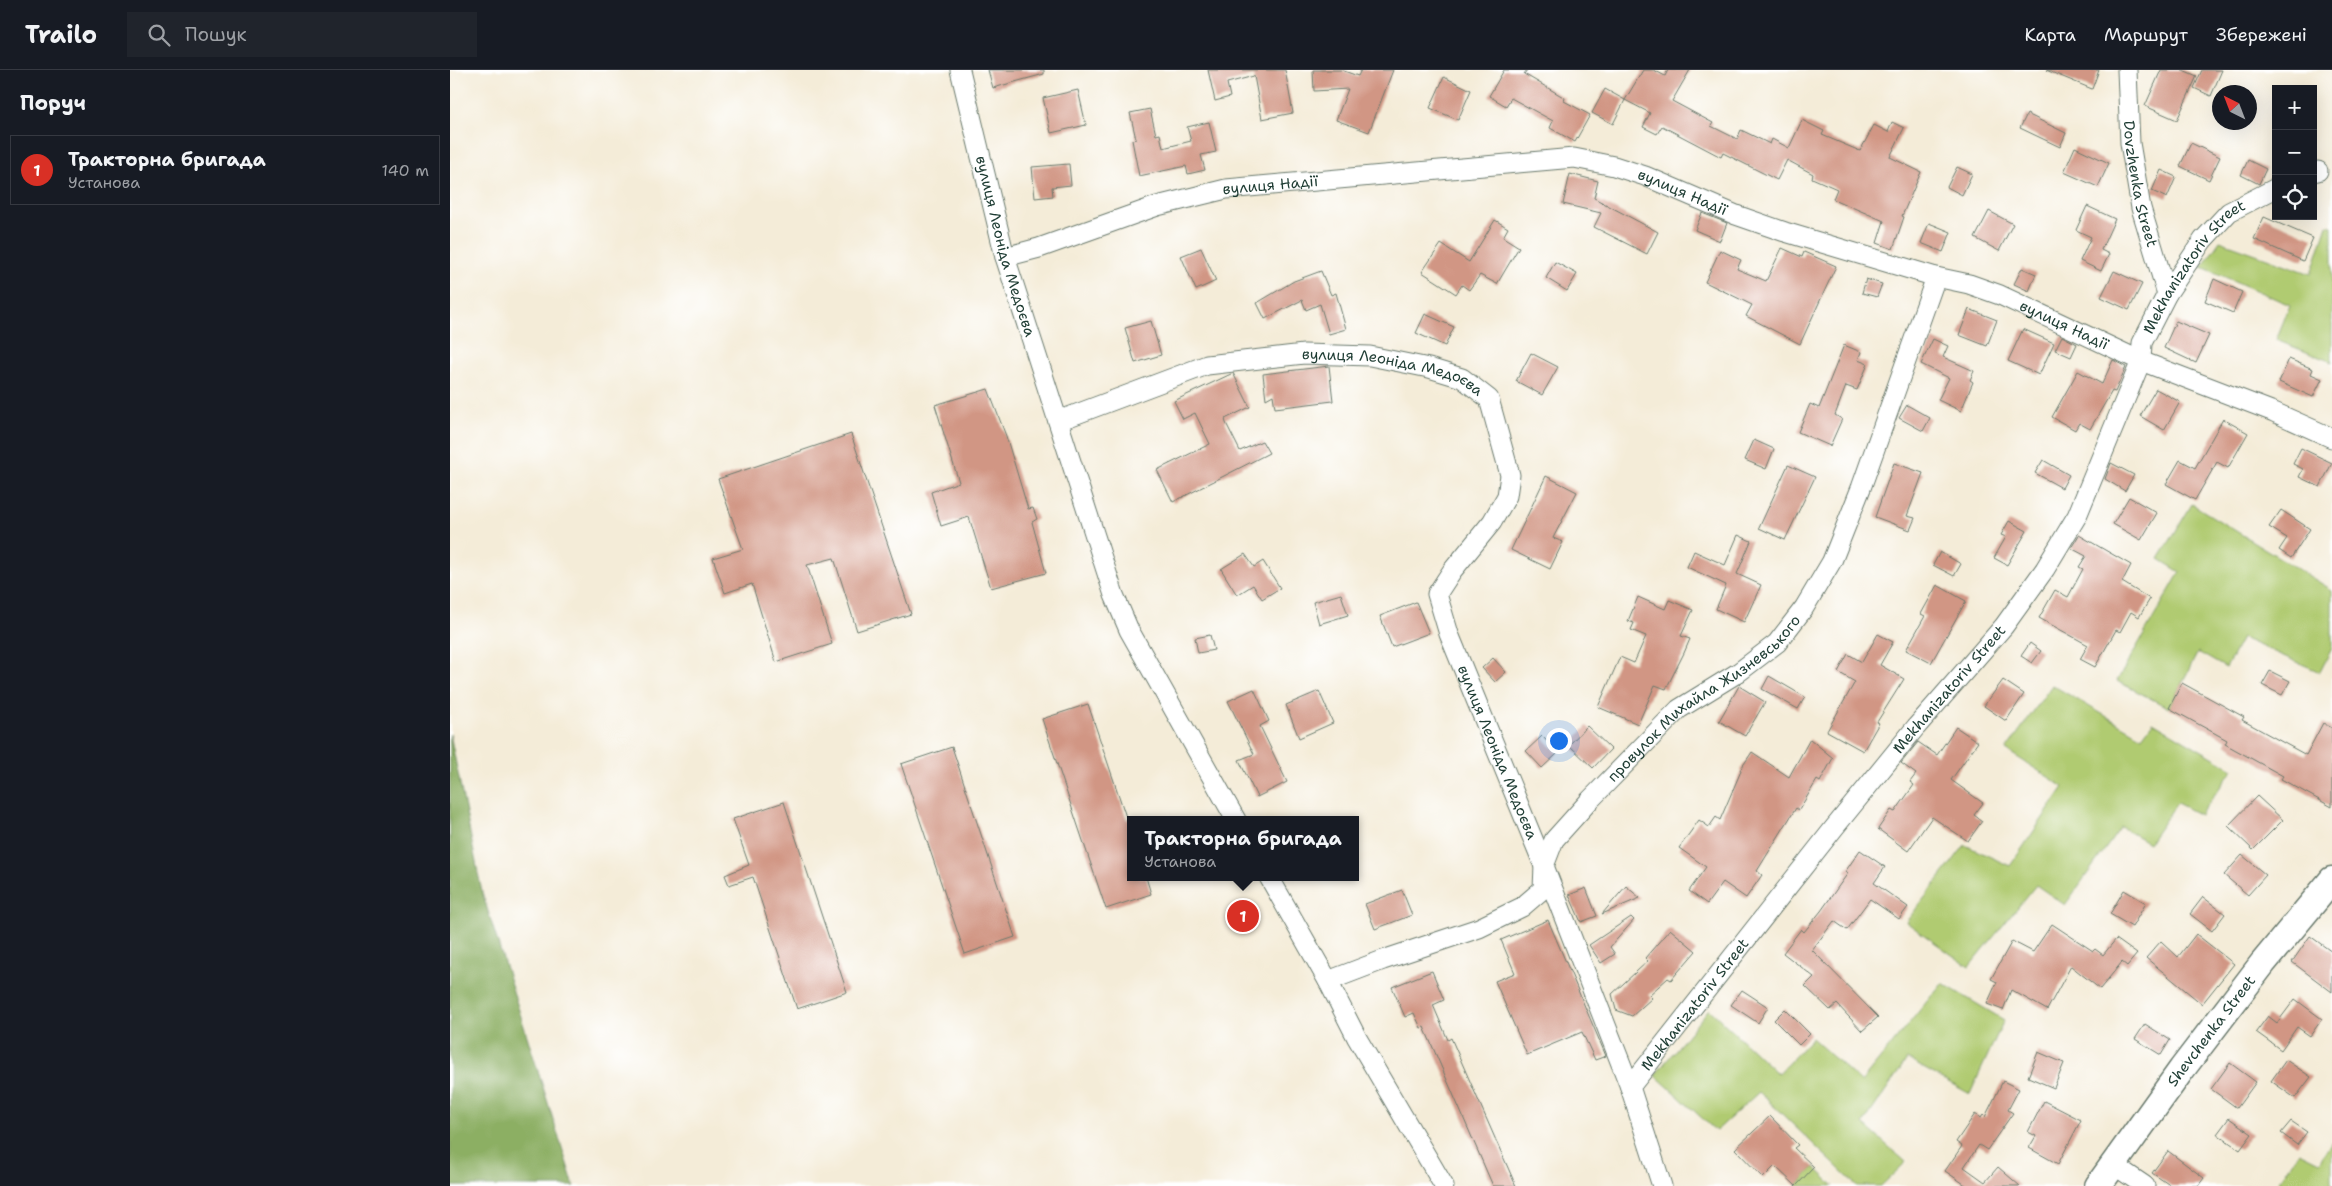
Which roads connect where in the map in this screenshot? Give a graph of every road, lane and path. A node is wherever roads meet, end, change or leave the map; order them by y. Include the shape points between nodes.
1 (960, 70) edge
2 (2127, 70) edge
3 (2272, 190) edge
4 (1005, 257) junction
5 (1936, 277) junction
6 (2167, 294) junction
7 (2141, 361) junction
8 (1058, 421) junction
9 (2332, 438) edge
10 (1234, 816) edge
11 (1544, 866) junction
12 (2332, 880) edge
13 (1271, 881) edge
14 (1328, 981) junction
15 (1630, 1087) junction
16 (2114, 1165) junction
17 (1444, 1186) edge
18 (1662, 1186) edge
19 (2098, 1186) edge
20 (2145, 1186) edge

1 - 4 street, вулиця Леоніда Медоєва
2 - 6 street, Dovzhenka Street via 2130,143 2142,208
3 - 6 street, Mekhanizatoriv Street via 2229,212 2203,240
4 - 5 street, вулиця Надії via 1157,206 1226,188 1574,158 1629,171 1736,215
4 - 8 street, вулиця Леоніда Медоєва
5 - 7 street, вулиця Надії via 2000,295
5 - 11 street, провулок Михайла Жизневського via 1832,561 1804,608 1777,643 1739,672 1678,709 1554,840
6 - 7 street, Mekhanizatoriv Street via 2142,343
7 - 9 street, вулиця Надії
7 - 15 street, Mekhanizatoriv Street via 2077,516 2045,569 2004,626 1834,828
8 - 10 street, вулиця Леоніда Медоєва via 1114,595 1129,630
8 - 11 street, вулиця Леоніда Медоєва via 1207,366 1304,354 1370,356 1429,368 1462,378 1489,399 1510,475 1508,496 1437,594 1449,634
11 - 14 street, провулок Михайла Жизневського via 1543,889 1522,907 1479,928
11 - 15 street
12 - 16 main road, Shevchenka Street via 2263,963
13 - 14 street
14 - 17 street via 1357,1038
15 - 18 street
16 - 19 main road, Shevchenka Street
16 - 20 street

